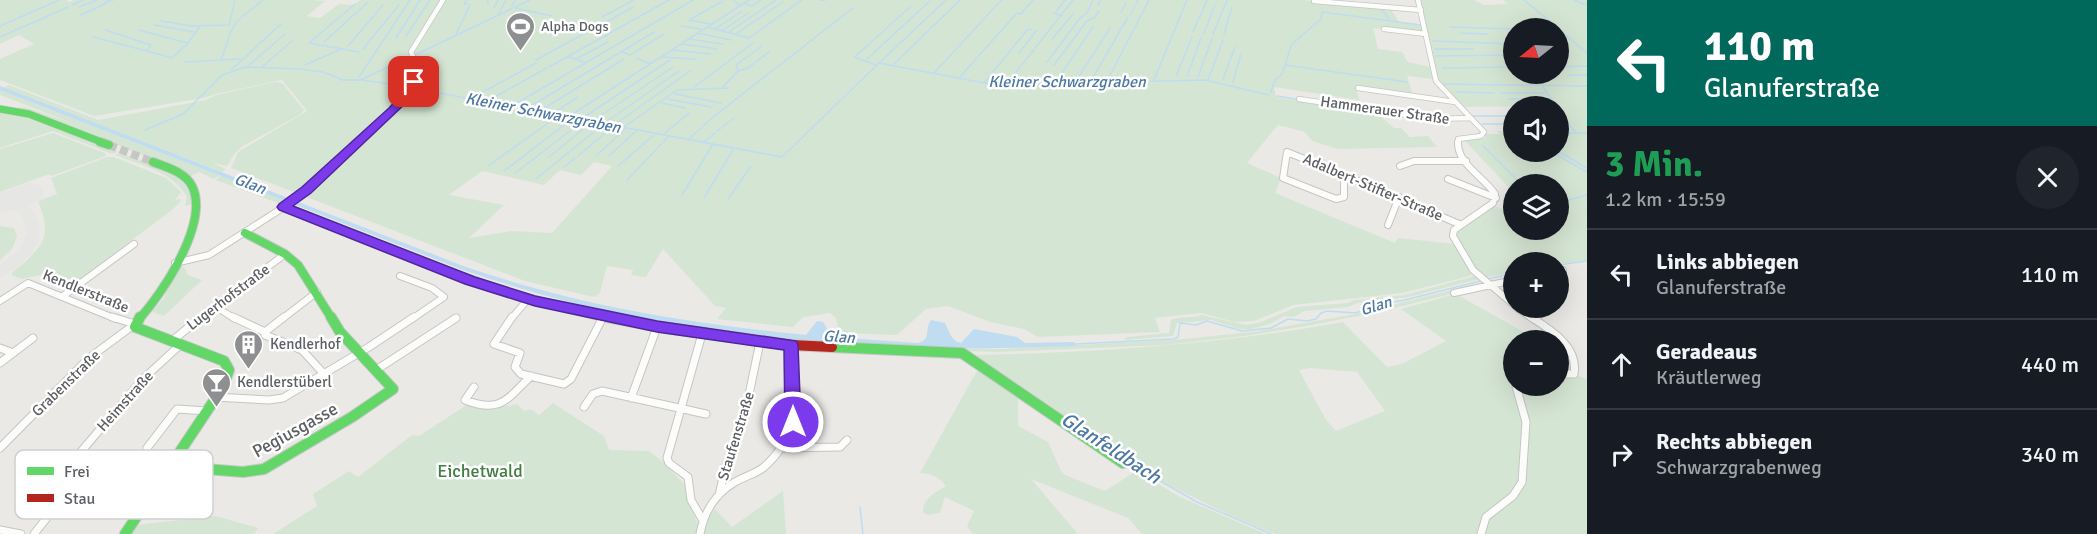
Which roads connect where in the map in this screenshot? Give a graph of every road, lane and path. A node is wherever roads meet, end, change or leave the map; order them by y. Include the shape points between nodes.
1 (443, 0) edge
2 (1418, 0) edge
3 (1314, 1) edge
4 (1421, 10) junction
5 (1384, 29) dead end
6 (1426, 34) junction
7 (1358, 88) dead end
8 (1299, 99) dead end
9 (1455, 102) junction
10 (0, 109) edge
11 (1471, 118) junction
12 (109, 145) tunnel mouth
13 (1466, 161) junction
14 (153, 162) tunnel mouth
15 (1400, 166) dead end
16 (1344, 174) junction
17 (1448, 179) dead end
18 (1399, 197) junction
19 (1496, 198) junction
20 (285, 206) junction
21 (1459, 224) junction
22 (1388, 225) dead end
23 (244, 233) junction
24 (134, 244) dead end
25 (285, 254) junction
26 (175, 263) junction
27 (400, 276) dead end
28 (1503, 281) edge
29 (1489, 284) junction
30 (316, 292) junction
31 (1454, 293) dead end
32 (63, 296) junction
33 (1503, 296) edge
34 (529, 298) junction
35 (0, 301) edge
36 (215, 306) junction
37 (603, 317) junction
38 (456, 318) dead end
39 (1533, 318) edge
40 (135, 324) junction
41 (657, 327) junction
42 (1553, 330) edge
43 (265, 332) junction
44 (702, 334) junction
45 (33, 338) dead end
46 (760, 342) junction
47 (1569, 342) edge
48 (176, 343) junction
49 (791, 345) junction
50 (0, 348) edge
51 (358, 352) junction
52 (12, 353) junction
53 (0, 363) edge
54 (376, 370) junction
55 (324, 374) junction
56 (1569, 374) edge
57 (531, 376) junction
58 (474, 387) dead end
59 (1519, 396) edge
60 (215, 397) junction
61 (632, 398) junction
62 (585, 407) dead end
63 (683, 410) junction
64 (206, 411) junction
65 (706, 414) dead end
66 (847, 440) dead end
67 (0, 447) edge
68 (147, 448) dead end
69 (780, 448) junction
70 (82, 450) edge
71 (180, 450) edge
72 (1123, 463) dead end
73 (213, 470) edge
74 (719, 495) junction
75 (46, 519) edge
76 (135, 519) edge
77 (702, 519) junction
78 (0, 530) edge
79 (21, 534) edge
80 (34, 534) edge
81 (125, 534) edge
82 (700, 534) edge
83 (1481, 534) edge

1 - 20 street via 412,49 417,66 412,88 393,110
2 - 4 street, Hammerauer Straße
3 - 4 street
4 - 6 street, Hammerauer Straße
5 - 6 street
6 - 9 street, Hammerauer Straße via 1436,81
7 - 9 street
8 - 11 street, Hammerauer Straße via 1448,120
9 - 11 street, Hammerauer Straße
10 - 12 street via 29,114
11 - 13 street, Hammerauer Straße via 1484,133 1458,139 1458,149
13 - 15 street via 1414,161
13 - 19 street via 1489,184
14 - 26 street, Kendlerstraße via 181,175 191,183 196,195 195,214
16 - 16 street, Adalbert-Stifter-Straße via 1287,152 1283,178 1340,199 1344,197
16 - 18 street, Adalbert-Stifter-Straße
17 - 19 street
18 - 21 street, Adalbert-Stifter-Straße
18 - 22 street
19 - 21 street
20 - 23 street
20 - 34 street via 470,280
21 - 29 street via 1453,236 1477,274
23 - 25 street
23 - 26 street via 209,255
24 - 32 street
25 - 30 street via 298,265
25 - 36 street, Lugerhofstraße
26 - 40 street, Kendlerstraße via 159,297
27 - 51 street via 444,297
28 - 29 street
29 - 31 street
29 - 33 street
30 - 43 street
30 - 51 street via 340,332
32 - 35 street, Kendlerstraße via 27,283
32 - 40 street, Kendlerstraße
34 - 37 street
34 - 57 street via 494,344 520,353 516,371
36 - 43 street
36 - 48 street, Lugerhofstraße
37 - 41 street
37 - 57 street via 571,379 564,384
38 - 54 street
39 - 42 street
40 - 48 street, Kendlerstraße
40 - 67 street, Grabenstraße via 89,358
41 - 44 street
41 - 61 street
43 - 55 street via 302,350
44 - 46 street
44 - 63 street
45 - 52 street
46 - 49 street
46 - 74 street, Staufenstraße via 745,414
47 - 56 street via 1580,362 1579,369
48 - 60 street, Kendlerstraße via 228,365 229,376
48 - 70 street, Heimstraße
49 - 69 street via 794,418
49 - 72 street via 962,353
50 - 52 street
51 - 54 street
51 - 55 street
52 - 53 street
54 - 73 street, Pegiusgasse via 393,389 352,417 264,469
55 - 60 street via 279,399
57 - 58 street via 494,408 465,400
59 - 83 street via 1526,422 1522,482 1513,496 1486,517
60 - 64 street, Kendlerstraße
61 - 62 street via 599,391
61 - 63 street
63 - 65 street
63 - 77 street via 668,458 688,477 691,500
64 - 68 street via 177,409
64 - 71 street, Kendlerstraße
66 - 69 street via 840,447
69 - 74 street via 763,467
74 - 77 street
75 - 80 street, Heimstraße
76 - 81 street, Kendlerstraße
77 - 82 street
78 - 79 street

